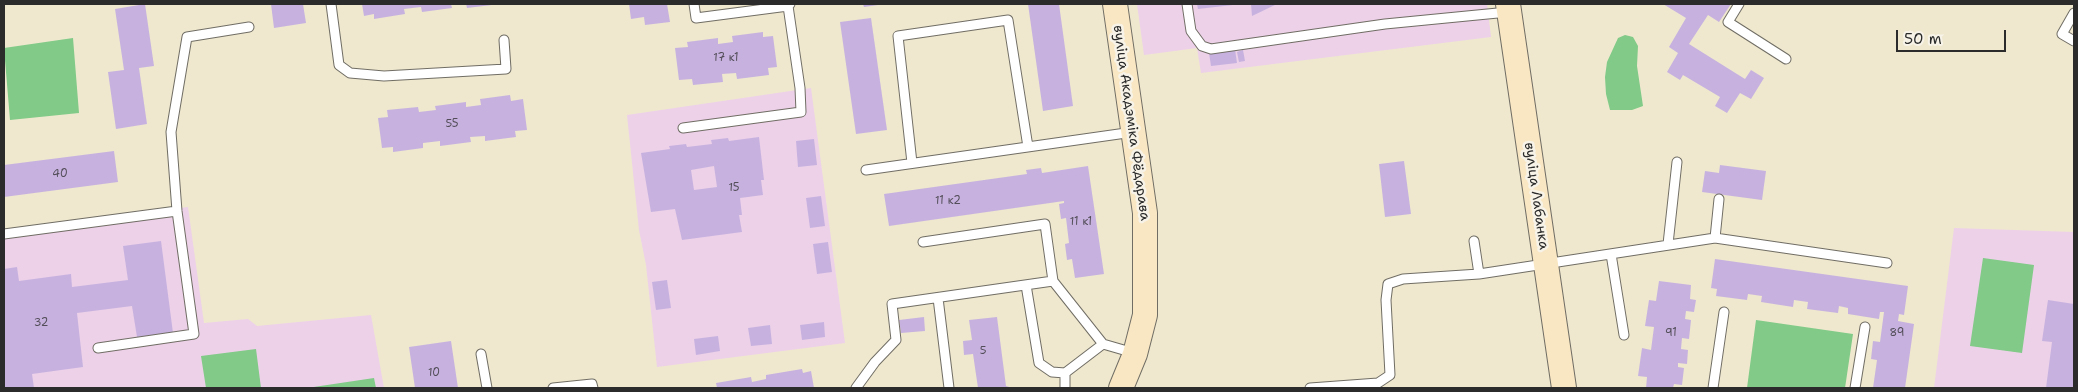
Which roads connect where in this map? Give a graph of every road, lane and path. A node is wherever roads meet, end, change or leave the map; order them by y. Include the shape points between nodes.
1 (331, 4) edge
2 (694, 4) edge
3 (1115, 4) edge
4 (1187, 4) edge
5 (1739, 4) edge
6 (789, 5) edge
7 (1508, 8) edge
8 (2074, 13) edge
9 (249, 27) dead end
10 (504, 40) dead end
11 (2074, 41) edge
12 (1786, 59) dead end
13 (683, 128) dead end
14 (1132, 132) junction
15 (1028, 147) junction
16 (1677, 162) dead end
17 (912, 163) junction
18 (866, 170) dead end
19 (1719, 199) dead end
20 (176, 211) junction
21 (4, 234) edge
22 (1715, 238) junction
23 (1474, 241) dead end
24 (922, 242) dead end
25 (1668, 244) junction
26 (1611, 254) junction
27 (1887, 263) dead end
28 (1546, 264) junction
29 (1479, 274) junction
30 (1053, 281) junction
31 (1026, 285) junction
32 (938, 298) junction
33 (1724, 312) dead end
34 (1865, 327) dead end
35 (1624, 335) dead end
36 (1103, 344) junction
37 (98, 348) dead end
38 (482, 354) dead end
39 (1135, 354) junction
40 (1065, 373) junction
41 (487, 388) edge
42 (553, 388) edge
43 (593, 388) edge
44 (856, 388) edge
45 (949, 388) edge
46 (1065, 388) edge
47 (1121, 388) edge
48 (1310, 388) edge
49 (1564, 388) edge
50 (1713, 388) edge
51 (1855, 388) edge

1 - 10 lane via 339,65 350,74 384,76 506,69
2 - 6 lane via 696,18
3 - 14 street, вуліца Акадэміка Фёдарава
4 - 7 lane via 1191,31 1202,46 1211,49
5 - 12 lane via 1728,22
6 - 13 lane via 801,112
7 - 28 street, вуліца Лабанка
8 - 11 lane via 2062,34
9 - 20 lane via 187,37 171,132
14 - 15 lane
14 - 39 street, вуліца Акадэміка Фёдарава via 1145,213 1145,315
15 - 17 lane
15 - 17 lane via 1008,20 971,25 898,36
16 - 25 lane
17 - 18 lane
19 - 22 lane
20 - 21 lane
20 - 37 lane via 194,334
22 - 25 lane
22 - 27 lane
23 - 29 lane
24 - 30 lane via 1045,224
25 - 26 lane
26 - 28 lane
26 - 35 lane
28 - 29 lane
28 - 49 street, вуліца Лабанка
29 - 48 lane via 1403,279 1388,284 1390,375 1378,383
30 - 31 lane
30 - 36 lane
31 - 32 lane
31 - 40 lane via 1039,363 1052,372
32 - 44 lane via 892,304 896,340
32 - 45 lane
33 - 50 lane
34 - 51 lane
36 - 39 lane
36 - 40 lane
38 - 41 lane
39 - 47 street, вуліца Акадэміка Фёдарава
40 - 46 lane
42 - 43 lane via 592,384

